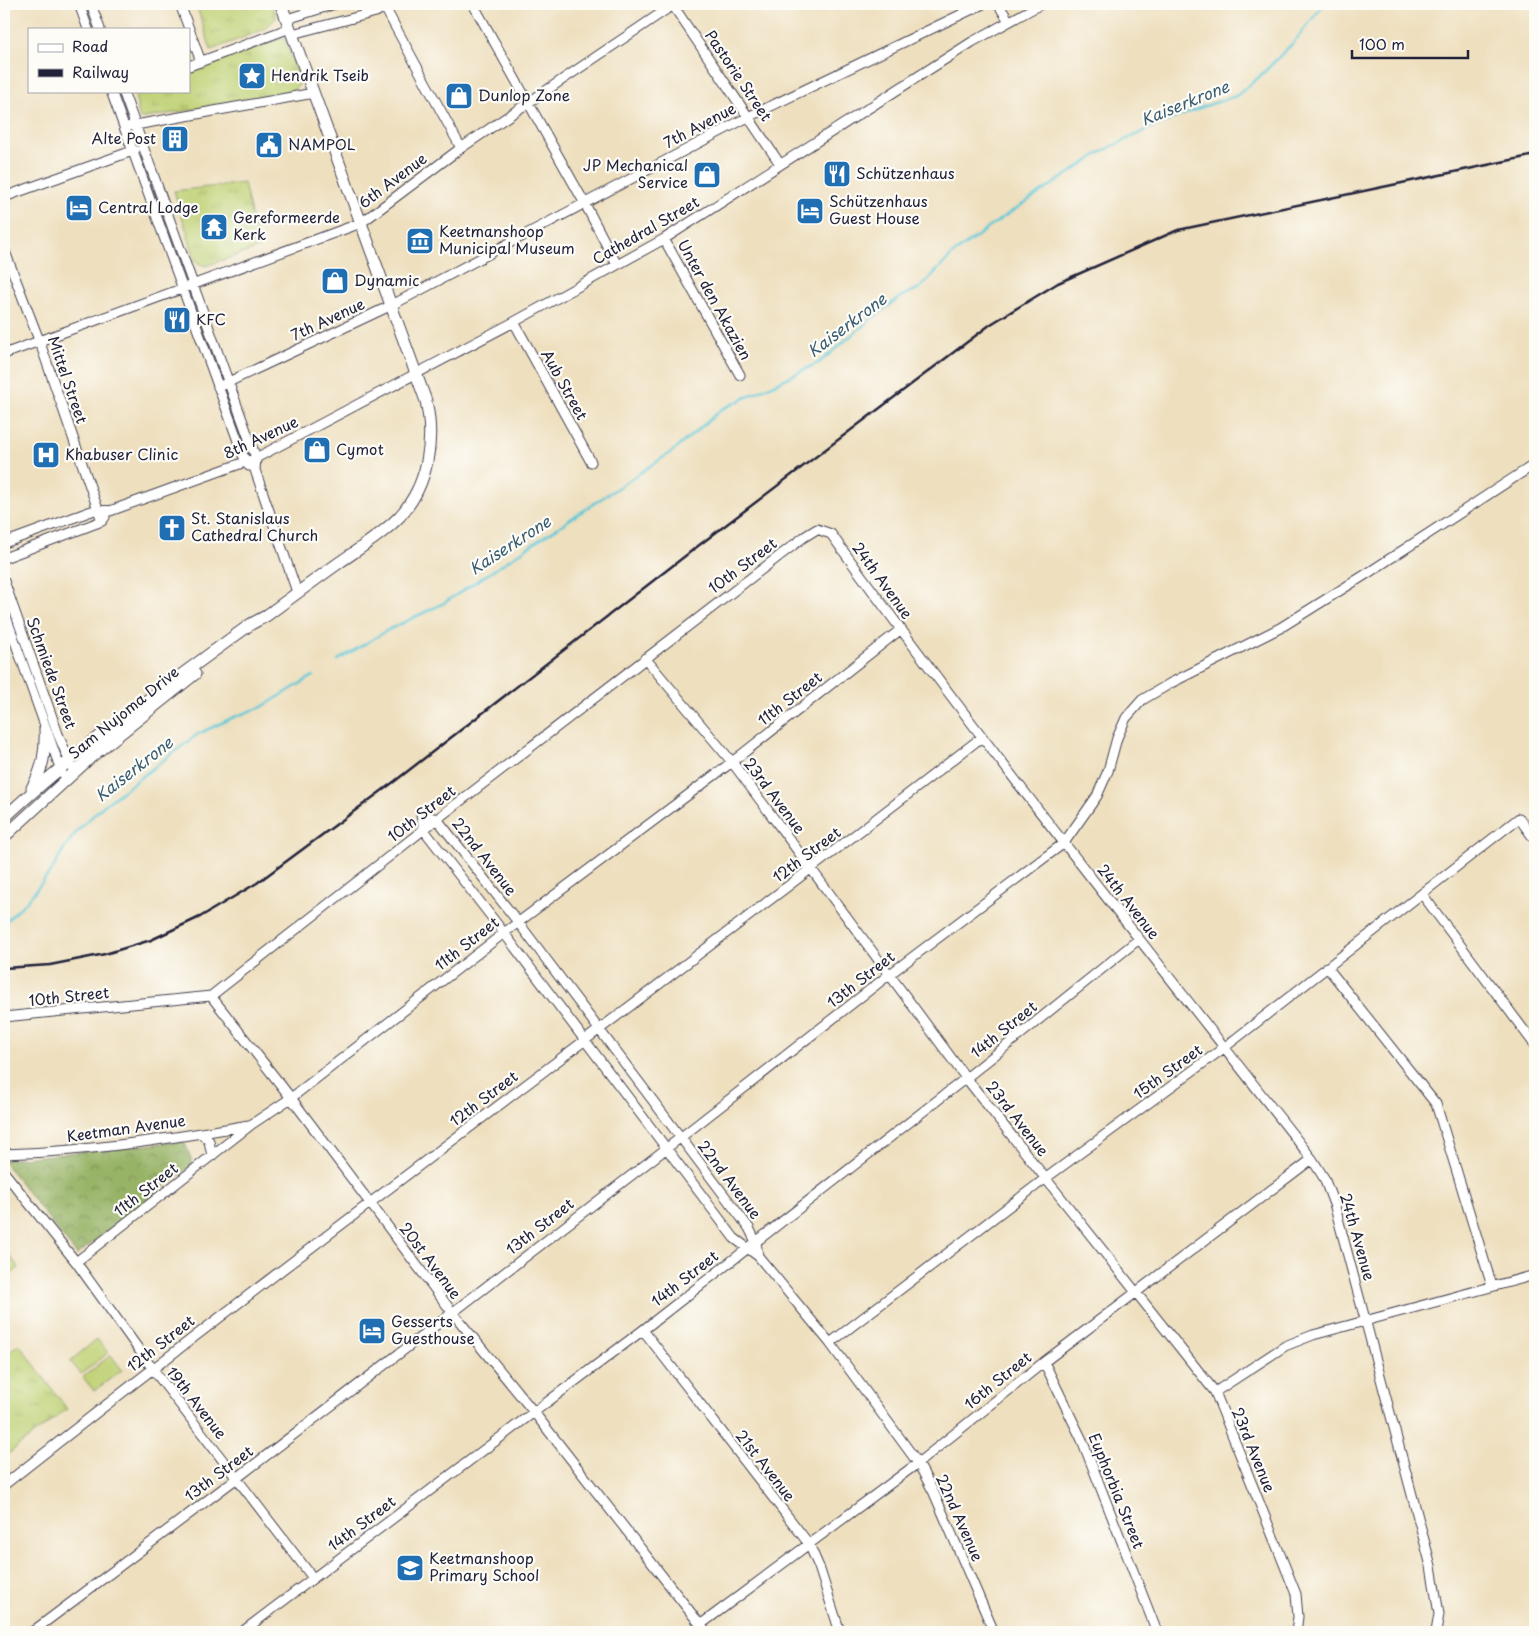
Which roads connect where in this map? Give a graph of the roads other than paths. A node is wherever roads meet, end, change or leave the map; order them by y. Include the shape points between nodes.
1 (78, 4) edge
2 (91, 4) edge
3 (180, 4) edge
4 (281, 4) edge
5 (335, 4) edge
6 (473, 4) edge
7 (673, 4) edge
8 (684, 4) edge
9 (983, 4) edge
10 (998, 4) edge
11 (1041, 4) edge
12 (385, 5) edge
13 (1009, 21) junction
14 (290, 27) junction
15 (88, 28) edge
16 (100, 28) edge
17 (189, 28) edge
18 (190, 32) edge
19 (201, 62) junction
20 (190, 66) edge
21 (111, 92) edge
22 (123, 92) edge
23 (314, 93) junction
24 (528, 101) junction
25 (748, 116) junction
26 (134, 124) junction
27 (124, 127) junction
28 (142, 148) junction
29 (461, 148) junction
30 (132, 151) junction
31 (780, 164) junction
32 (4, 198) edge
33 (584, 202) junction
34 (361, 222) junction
35 (664, 239) junction
36 (4, 249) edge
37 (617, 265) junction
38 (193, 284) junction
39 (183, 288) junction
40 (392, 305) junction
41 (514, 322) junction
42 (39, 340) junction
43 (4, 354) edge
44 (416, 374) junction
45 (740, 375) dead end
46 (228, 383) junction
47 (218, 388) junction
48 (256, 458) junction
49 (591, 462) dead end
50 (246, 463) junction
51 (1535, 464) edge
52 (255, 470) junction
53 (97, 509) junction
54 (110, 511) junction
55 (102, 521) junction
56 (817, 529) joint
57 (4, 543) edge
58 (4, 558) edge
59 (4, 581) edge
60 (297, 592) junction
61 (4, 611) edge
62 (266, 616) junction
63 (900, 630) junction
64 (645, 658) junction
65 (46, 729) junction
66 (982, 737) junction
67 (732, 762) junction
68 (64, 764) junction
69 (70, 776) junction
70 (29, 794) junction
71 (4, 818) edge
72 (437, 819) junction
73 (424, 830) junction
74 (4, 837) edge
75 (1535, 840) edge
76 (1064, 843) junction
77 (812, 869) junction
78 (1422, 894) junction
79 (518, 922) junction
80 (504, 933) junction
81 (1139, 939) junction
82 (1327, 967) junction
83 (890, 974) junction
84 (211, 996) junction
85 (4, 1017) edge
86 (599, 1030) junction
87 (585, 1041) junction
88 (1535, 1045) edge
89 (1224, 1047) junction
90 (966, 1078) junction
91 (291, 1098) junction
92 (252, 1124) junction
93 (201, 1133) junction
94 (680, 1138) junction
95 (665, 1148) junction
96 (4, 1154) edge
97 (212, 1156) junction
98 (1312, 1159) junction
99 (4, 1172) edge
100 (1046, 1178) junction
101 (369, 1203) junction
102 (756, 1242) junction
103 (747, 1249) junction
104 (758, 1256) junction
105 (76, 1262) junction
106 (1535, 1274) edge
107 (1492, 1286) junction
108 (1136, 1292) junction
109 (452, 1312) junction
110 (1366, 1320) junction
111 (643, 1330) junction
112 (830, 1343) junction
113 (1044, 1362) junction
114 (152, 1368) junction
115 (1215, 1392) junction
116 (533, 1411) junction
117 (918, 1463) junction
118 (237, 1478) junction
119 (4, 1484) edge
120 (809, 1544) junction
121 (313, 1578) junction
122 (703, 1629) edge
123 (32, 1632) edge
124 (242, 1632) edge
125 (840, 1632) edge
126 (994, 1632) edge
127 (1157, 1632) edge
128 (1296, 1632) edge
129 (1436, 1632) edge

1 - 15 street
2 - 16 street
3 - 17 street
4 - 14 main road, Sam Nujoma Drive
5 - 14 street
6 - 24 street
7 - 8 street, 6th Avenue
7 - 24 street, 6th Avenue
7 - 25 street, Pastorie Street
9 - 25 street, 7th Avenue
10 - 13 street
11 - 13 street, Cathedral Street
12 - 14 street via 376,12
12 - 29 street
13 - 31 street, Cathedral Street
14 - 19 street
14 - 23 main road, Sam Nujoma Drive
18 - 19 street
19 - 20 street
21 - 27 street
22 - 26 street
23 - 26 street
23 - 34 main road, Sam Nujoma Drive
24 - 29 street, 6th Avenue
24 - 33 street
25 - 31 street, Pastorie Street
25 - 33 street, 7th Avenue
26 - 27 street
26 - 28 street
27 - 30 street
28 - 30 street
28 - 38 street
29 - 34 street, 6th Avenue
30 - 32 street
30 - 39 street
31 - 35 street, Cathedral Street
33 - 37 street
33 - 40 street, 7th Avenue
34 - 38 street, 6th Avenue
34 - 40 main road, Sam Nujoma Drive
35 - 37 street, Cathedral Street
35 - 45 street, Unter den Akazien
36 - 42 street, Mittel Street
37 - 41 street, Cathedral Street
38 - 39 street, 6th Avenue
38 - 46 street
39 - 42 street, 6th Avenue
39 - 47 street
40 - 44 main road, Sam Nujoma Drive
40 - 46 street, 7th Avenue
41 - 44 street, Cathedral Street
41 - 49 street, Aub Street
42 - 43 street, 6th Avenue
42 - 53 street, Mittel Street
44 - 48 street, 8th Avenue
44 - 60 main road, Sam Nujoma Drive via 426,401 430,432 427,462 410,502 400,516 374,538
46 - 47 street, 7th Avenue
46 - 48 street
47 - 50 street
48 - 50 street, 8th Avenue
48 - 52 street
50 - 52 street
50 - 54 street, 8th Avenue
51 - 76 street, 13th Street via 1280,628 1142,700 1126,718 1098,796
52 - 60 street
53 - 54 street, 8th Avenue
53 - 55 street, Mittel Street
53 - 57 street, 8th Avenue
54 - 55 street
55 - 58 street
56 - 63 street, 24th Avenue via 831,534
56 - 64 street, 10th Street
59 - 68 street, Schmiede Street
60 - 62 main road, Sam Nujoma Drive
61 - 65 street, Schmiede Street
62 - 68 main road, Sam Nujoma Drive via 170,683
62 - 69 main road, Sam Nujoma Drive
63 - 66 street, 24th Avenue
63 - 67 street, 11th Street
64 - 67 street, 23rd Avenue
64 - 72 street, 10th Street
65 - 68 street, Schmiede Street
65 - 70 main road via 43,766
66 - 76 street, 24th Avenue
66 - 77 street, 12th Street
67 - 77 street, 23rd Avenue
67 - 79 street, 11th Street
68 - 69 street, Schmiede Street
68 - 70 main road, Sam Nujoma Drive
69 - 74 main road, Sam Nujoma Drive
70 - 71 main road, Sam Nujoma Drive
72 - 73 street, 10th Street
72 - 73 street, 22nd Avenue via 421,814
72 - 79 street, 22nd Avenue
73 - 80 street, 22nd Avenue
73 - 84 street, 10th Street
75 - 78 street, 15th Street via 1519,818
76 - 81 street, 24th Avenue
76 - 83 street, 13th Street
77 - 83 street, 23rd Avenue
77 - 86 street, 12th Street
78 - 82 street, 15th Street
78 - 88 street
79 - 80 street, 11th Street
79 - 86 street, 22nd Avenue
80 - 87 street, 22nd Avenue
80 - 91 street, 11th Street
81 - 89 street, 24th Avenue
81 - 90 street, 14th Street
82 - 89 street, 15th Street
82 - 107 street via 1436,1104
83 - 90 street, 23rd Avenue
83 - 94 street, 13th Street
84 - 85 street, 10th Street
84 - 91 street, 20st Avenue
86 - 87 street, 12th Street
86 - 94 street, 22nd Avenue
87 - 95 street, 22nd Avenue
87 - 101 street, 12th Street
89 - 98 street, 24th Avenue
89 - 100 street, 15th Street
90 - 100 street, 23rd Avenue
90 - 102 street, 14th Street
91 - 92 street, 11th Street
91 - 101 street, 20st Avenue
92 - 93 street, Keetman Avenue
92 - 97 street, 11th Street
93 - 96 street, Keetman Avenue via 70,1151
93 - 97 street via 208,1141
94 - 95 street, 13th Street
94 - 102 street, 22nd Avenue via 749,1228
95 - 103 street, 22nd Avenue via 734,1238
95 - 109 street, 13th Street
97 - 105 street, 11th Street
98 - 108 street, 16th Street
98 - 110 street, 24th Avenue via 1324,1178 1335,1207
99 - 105 street, 19th Avenue
100 - 108 street, 23rd Avenue
100 - 112 street, 15th Street
101 - 109 street, 20st Avenue
101 - 114 street, 12th Street
102 - 103 street, 14th Street
102 - 104 street, 22nd Avenue
103 - 104 street, 22nd Avenue
103 - 111 street, 14th Street
104 - 112 street, 22nd Avenue
105 - 114 street, 19th Avenue
106 - 107 street
107 - 110 street
108 - 113 street, 16th Street
108 - 115 street, 23rd Avenue
109 - 116 street, 20st Avenue
109 - 118 street, 13th Street
110 - 115 street via 1285,1346
110 - 129 street, 24th Avenue via 1431,1566 1439,1614
111 - 116 street, 14th Street
111 - 120 street, 21st Avenue
112 - 117 street, 22nd Avenue
113 - 117 street, 16th Street
113 - 127 street, Euphorbia Street via 1082,1440
114 - 118 street, 19th Avenue
114 - 119 street, 12th Street
115 - 128 street, 23rd Avenue via 1296,1594
116 - 121 street, 14th Street
116 - 122 street, 20st Avenue
117 - 120 street, 16th Street
117 - 126 street, 22nd Avenue
118 - 121 street, 19th Avenue
118 - 123 street, 13th Street
120 - 122 street, 16th Street
120 - 125 street, 21st Avenue
121 - 124 street, 14th Street

